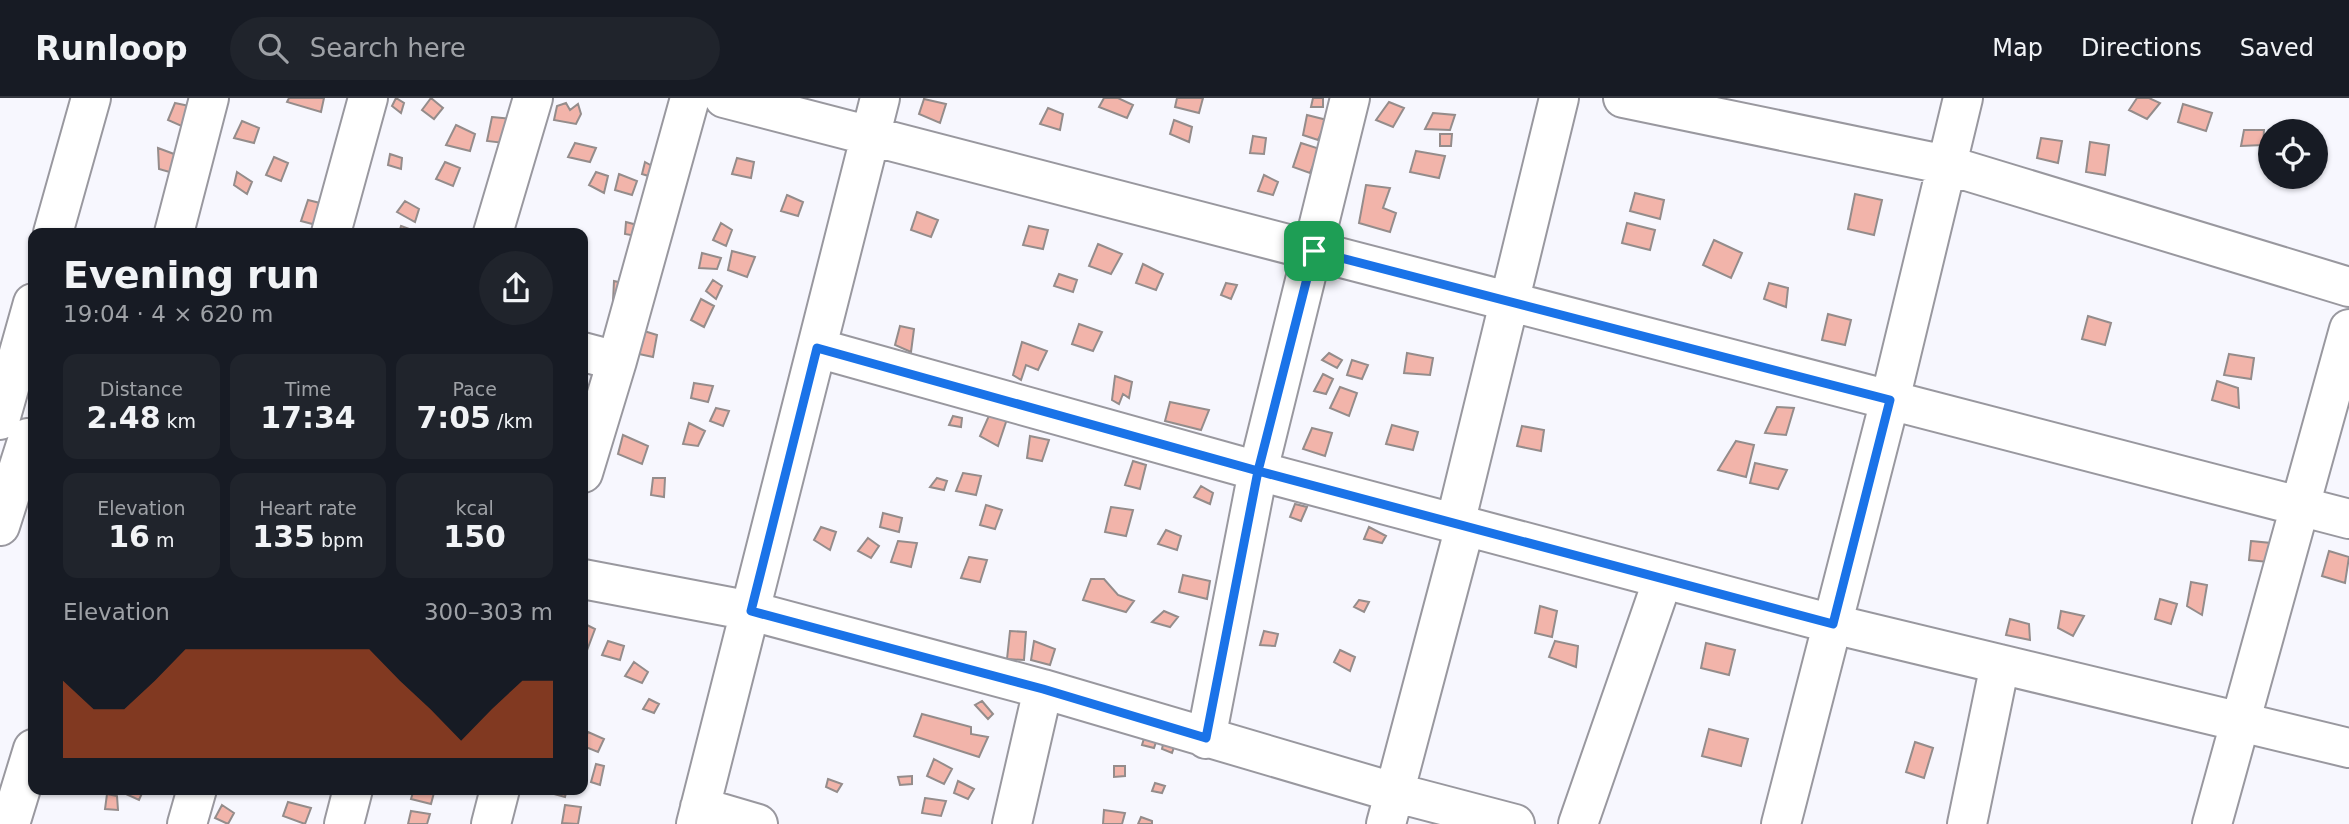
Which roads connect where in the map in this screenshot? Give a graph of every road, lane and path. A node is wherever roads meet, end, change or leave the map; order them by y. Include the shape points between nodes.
1 (91, 98) edge
2 (209, 98) edge
3 (368, 98) edge
4 (533, 98) edge
5 (690, 98) edge
6 (724, 98) edge
7 (880, 98) edge
8 (1350, 98) edge
9 (1559, 98) edge
10 (1623, 98) edge
11 (1963, 98) edge
12 (870, 136) junction
13 (1947, 165) junction
14 (54, 228) edge
15 (175, 228) edge
16 (332, 228) edge
17 (494, 228) edge
18 (1314, 251) junction
19 (2349, 286) edge
20 (1511, 304) junction
21 (2349, 329) edge
22 (28, 339) edge
23 (817, 348) junction
24 (600, 357) edge
25 (1890, 400) junction
26 (15, 432) edge
27 (588, 439) edge
28 (1258, 471) junction
29 (2300, 506) junction
30 (2349, 519) edge
31 (1460, 525) junction
32 (0, 526) edge
33 (1663, 579) junction
34 (588, 580) edge
35 (751, 611) junction
36 (1833, 624) junction
37 (2000, 664) junction
38 (1043, 689) junction
39 (2240, 721) junction
40 (1206, 738) junction
41 (2349, 748) edge
42 (28, 765) edge
43 (195, 795) edge
44 (351, 795) edge
45 (498, 795) edge
46 (1390, 808) edge
47 (698, 816) edge
48 (10, 824) edge
49 (187, 824) edge
50 (344, 824) edge
51 (491, 824) edge
52 (758, 824) edge
53 (1012, 824) edge
54 (1515, 824) edge
55 (1578, 824) edge
56 (1780, 824) edge
57 (1967, 824) edge
58 (2212, 824) edge

1 - 14 street
2 - 15 street
3 - 16 street
4 - 17 street
5 - 24 street
6 - 12 street
7 - 12 street
8 - 18 street
9 - 20 street
10 - 13 street
11 - 13 street
12 - 18 street
12 - 23 street
13 - 19 street
13 - 25 street
18 - 20 street
18 - 28 street
20 - 25 street
20 - 31 street
21 - 29 street
22 - 26 street
23 - 28 street
23 - 35 street
24 - 27 street
25 - 29 street
25 - 36 street
26 - 32 street
28 - 31 street
28 - 40 street
29 - 30 street
29 - 39 street
31 - 33 street
31 - 46 street
33 - 36 street
33 - 55 street
34 - 35 street
35 - 38 street
35 - 47 street
36 - 37 street
36 - 56 street
37 - 39 street
37 - 57 street
38 - 40 street
38 - 53 street
39 - 41 street
39 - 58 street
40 - 46 street
42 - 48 street
43 - 49 street
44 - 50 street
45 - 51 street
46 - 54 street
47 - 52 street

